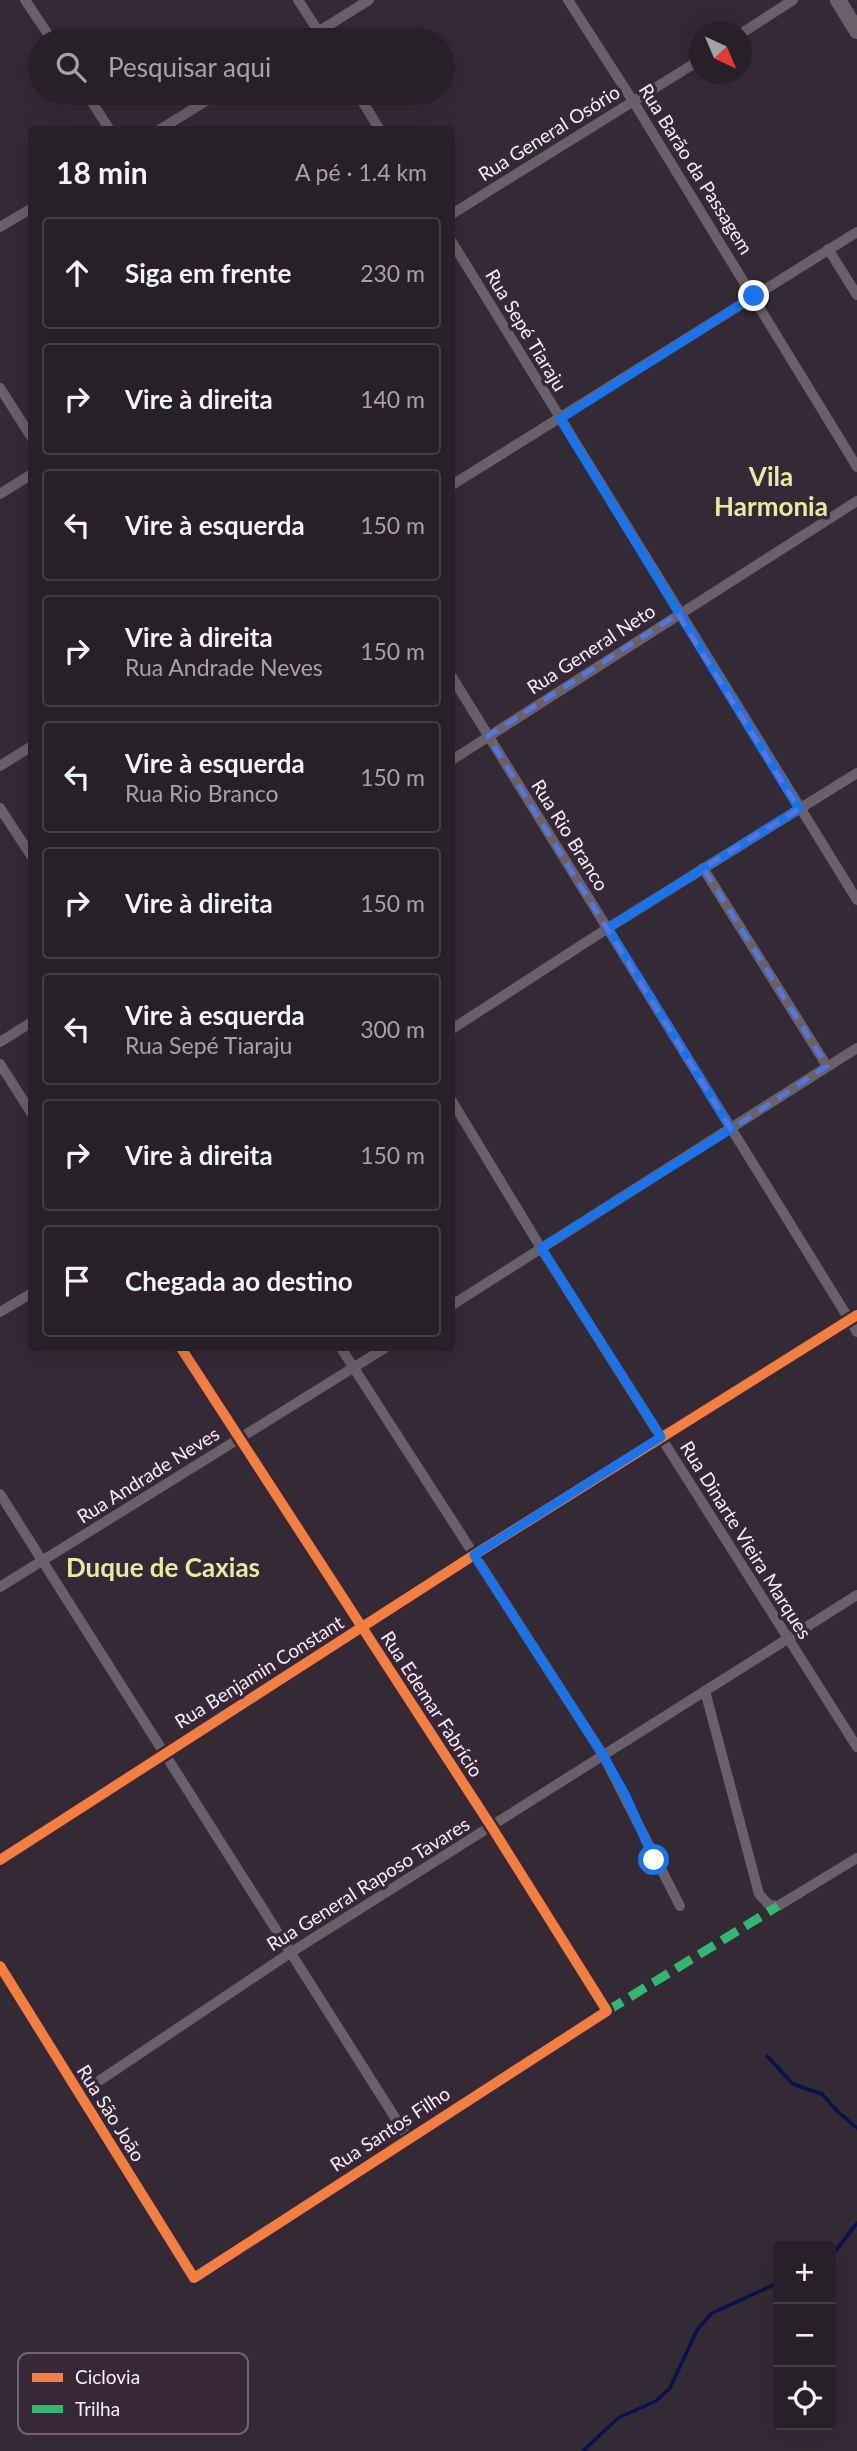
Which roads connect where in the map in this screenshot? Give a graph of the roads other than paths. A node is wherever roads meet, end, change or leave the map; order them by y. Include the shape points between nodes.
1 (25, 0) edge
2 (298, 0) edge
3 (369, 0) edge
4 (568, 0) edge
5 (793, 0) edge
6 (838, 0) edge
7 (752, 26) edge
8 (44, 28) edge
9 (316, 28) edge
10 (332, 28) edge
11 (857, 31) edge
12 (689, 66) edge
13 (634, 102) junction
14 (94, 105) edge
15 (200, 105) edge
16 (364, 105) edge
17 (107, 126) edge
18 (165, 126) edge
19 (378, 126) edge
20 (28, 210) edge
21 (455, 212) edge
22 (0, 227) edge
23 (857, 232) edge
24 (455, 247) edge
25 (828, 249) junction
26 (857, 295) edge
27 (754, 296) junction
28 (0, 388) edge
29 (560, 419) junction
30 (28, 433) edge
31 (857, 467) edge
32 (28, 476) edge
33 (455, 483) edge
34 (0, 494) edge
35 (857, 502) edge
36 (678, 614) junction
37 (455, 682) edge
38 (488, 736) junction
39 (28, 748) edge
40 (455, 758) edge
41 (0, 766) edge
42 (857, 773) edge
43 (0, 808) edge
44 (799, 809) junction
45 (28, 851) edge
46 (703, 868) junction
47 (857, 900) edge
48 (608, 928) junction
49 (28, 1024) edge
50 (455, 1028) edge
51 (0, 1042) edge
52 (857, 1048) edge
53 (0, 1064) edge
54 (827, 1066) junction
55 (455, 1106) edge
56 (28, 1108) edge
57 (731, 1129) junction
58 (541, 1248) junction
59 (28, 1295) edge
60 (455, 1303) edge
61 (0, 1312) edge
62 (853, 1317) edge
63 (857, 1332) edge
64 (183, 1351) edge
65 (343, 1351) edge
66 (380, 1351) edge
67 (353, 1368) junction
68 (661, 1437) junction
69 (241, 1438) junction
70 (0, 1494) edge
71 (474, 1555) junction
72 (42, 1561) junction
73 (0, 1587) edge
74 (857, 1595) edge
75 (362, 1628) junction
76 (789, 1641) junction
77 (705, 1691) junction
78 (857, 1746) edge
79 (163, 1754) junction
80 (603, 1755) junction
81 (491, 1826) junction
82 (857, 1858) edge
83 (0, 1860) edge
84 (680, 1906) dead end
85 (290, 1954) junction
86 (0, 1966) edge
87 (607, 2011) joint
88 (78, 2095) junction
89 (408, 2138) junction
90 (194, 2278) joint

1 - 8 street
2 - 9 street
3 - 10 street
4 - 13 street, Rua Barão da Passagem
5 - 7 street
6 - 11 street
12 - 13 street, Rua General Osório
13 - 21 street, Rua General Osório
13 - 27 street, Rua Barão da Passagem
14 - 17 street
15 - 18 street
16 - 19 street
20 - 22 street
23 - 25 street
24 - 29 street, Rua Sepé Tiaraju
25 - 26 street
25 - 27 street
27 - 29 street
27 - 31 street, Rua Barão da Passagem
28 - 30 street
29 - 33 street
29 - 36 street, Rua Sepé Tiaraju
32 - 34 street
35 - 36 street, Rua General Neto
36 - 38 street, Rua General Neto
36 - 44 street, Rua Sepé Tiaraju
37 - 38 street, Rua Rio Branco
38 - 40 street, Rua General Neto
38 - 48 street, Rua Rio Branco
39 - 41 street
42 - 44 street
43 - 45 street
44 - 46 street
44 - 47 street, Rua Sepé Tiaraju
46 - 48 street
46 - 54 street
48 - 50 street
48 - 57 street, Rua Rio Branco
49 - 51 street
52 - 54 street
53 - 56 street
54 - 57 street
55 - 58 street, Rua Dinarte Vieira Marques
57 - 58 street
57 - 62 street, Rua Rio Branco
58 - 60 street
58 - 68 street, Rua Dinarte Vieira Marques
59 - 61 street
62 - 63 street, Rua Rio Branco
62 - 68 street, Rua Benjamin Constant
64 - 69 street, Rua Edemar Fabrício
65 - 67 street
66 - 67 street, Rua Andrade Neves
67 - 69 street, Rua Andrade Neves
67 - 71 street
68 - 71 street, Rua Benjamin Constant
68 - 76 street, Rua Dinarte Vieira Marques
69 - 72 street, Rua Andrade Neves
69 - 75 street, Rua Edemar Fabrício
70 - 72 street
71 - 75 street, Rua Benjamin Constant
71 - 80 street
72 - 73 street, Rua Andrade Neves
72 - 79 street
74 - 76 street, Rua General Raposo Tavares
75 - 79 street, Rua Benjamin Constant
75 - 81 street, Rua Edemar Fabrício
76 - 77 street, Rua General Raposo Tavares
76 - 78 street, Rua Dinarte Vieira Marques
77 - 80 street, Rua General Raposo Tavares
77 - 82 street via 759,1894 769,1905 778,1906
79 - 83 street, Rua Benjamin Constant
79 - 85 street
80 - 81 street, Rua General Raposo Tavares
80 - 84 street
81 - 85 street, Rua General Raposo Tavares
81 - 87 street, Rua Edemar Fabrício
85 - 88 street, Rua General Raposo Tavares
85 - 89 street
86 - 88 street, Rua São João
87 - 89 street, Rua Santos Filho
88 - 90 street, Rua São João
89 - 90 street, Rua Santos Filho

